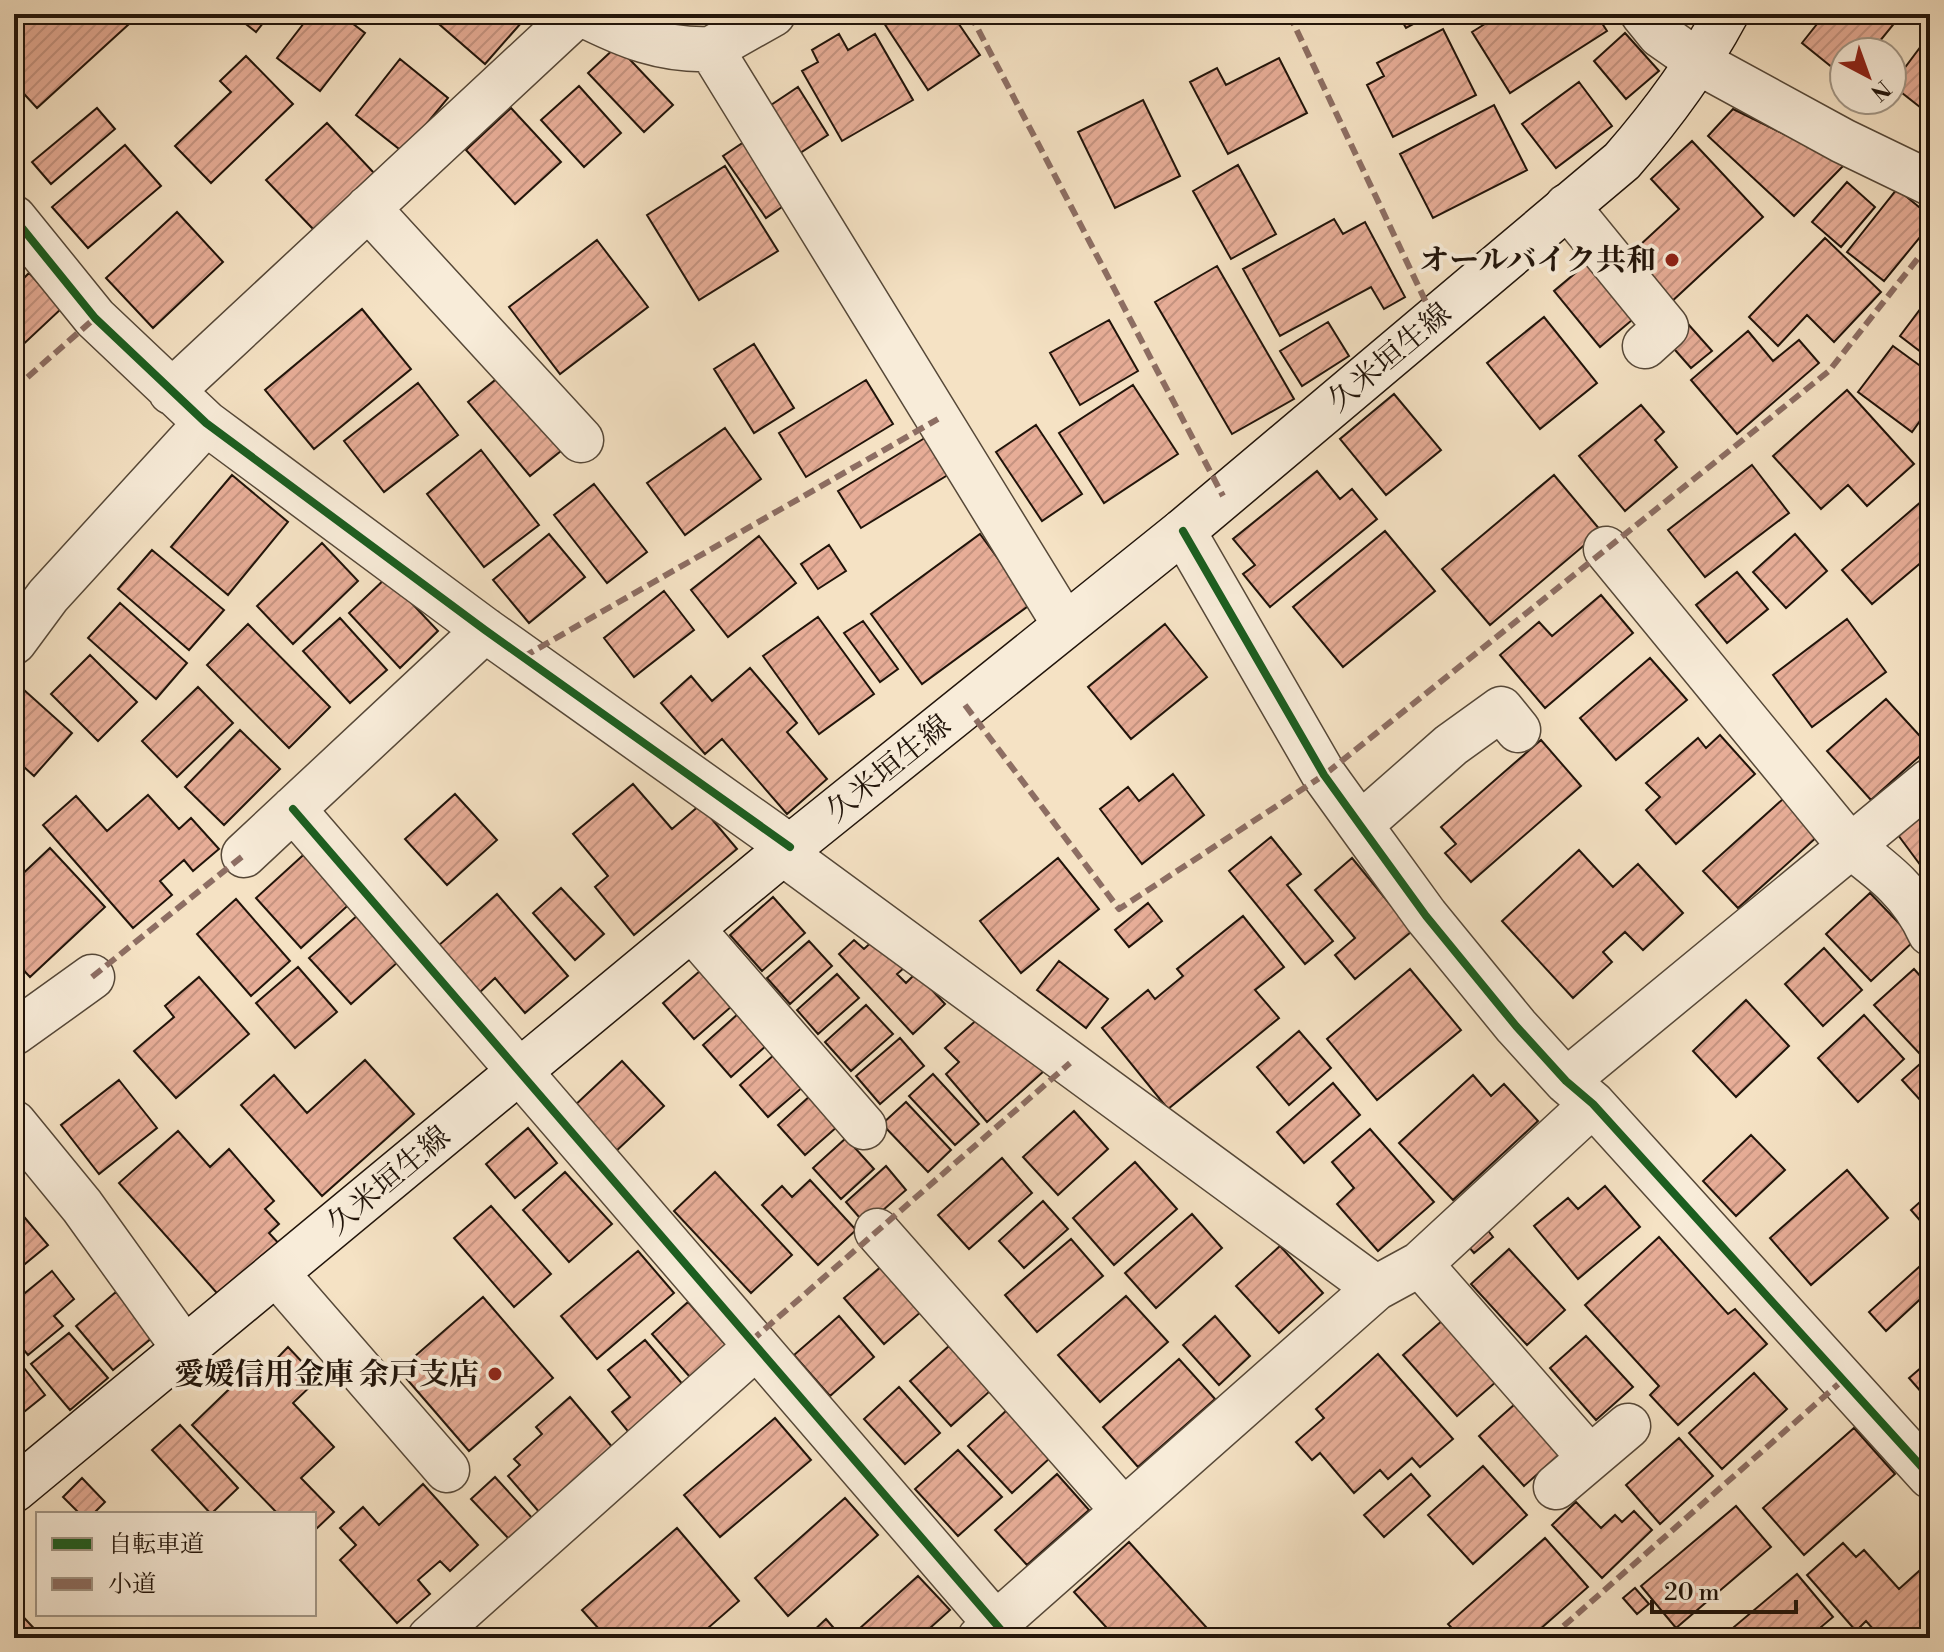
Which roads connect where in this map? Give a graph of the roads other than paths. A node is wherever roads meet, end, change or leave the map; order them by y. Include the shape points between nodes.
1 (580, 14) edge
2 (773, 14) edge
3 (1643, 14) edge
4 (1726, 14) edge
5 (711, 49) junction
6 (1700, 63) junction
7 (1930, 183) edge
8 (1567, 206) junction
9 (368, 208) junction
10 (14, 218) edge
11 (1645, 346) dead end
12 (171, 392) junction
13 (206, 423) junction
14 (581, 440) dead end
15 (1183, 531) junction
16 (1606, 549) dead end
17 (1065, 625) junction
18 (485, 630) junction
19 (14, 642) edge
20 (1518, 730) dead end
21 (1930, 781) edge
22 (293, 809) junction
23 (1360, 825) junction
24 (1849, 845) junction
25 (786, 850) junction
26 (244, 855) dead end
27 (692, 929) junction
28 (1930, 933) edge
29 (92, 977) dead end
30 (14, 1033) edge
31 (519, 1072) junction
32 (1579, 1093) junction
33 (14, 1123) edge
34 (864, 1127) dead end
35 (877, 1231) dead end
36 (1420, 1264) junction
37 (276, 1273) junction
38 (1376, 1288) junction
39 (756, 1347) junction
40 (184, 1348) junction
41 (1628, 1426) dead end
42 (1590, 1458) junction
43 (447, 1470) dead end
44 (1930, 1476) edge
45 (1556, 1487) dead end
46 (14, 1490) edge
47 (1124, 1511) junction
48 (994, 1633) edge
49 (430, 1638) edge

1 - 5 street via 637,41 678,50
1 - 9 street
2 - 5 street
3 - 6 street via 1660,35
4 - 6 street, 久米垣生線
5 - 17 street
6 - 7 street
6 - 8 street, 久米垣生線 via 1622,161
8 - 11 street via 1666,327
8 - 15 street, 久米垣生線
9 - 12 street
9 - 14 street
10 - 12 street via 95,318
12 - 13 street
13 - 18 street
13 - 19 street via 48,596
15 - 17 street, 久米垣生線
15 - 23 street via 1324,775
16 - 24 street
17 - 25 street, 久米垣生線
18 - 22 street
18 - 25 street
20 - 23 street via 1501,709
21 - 24 street
22 - 26 street
22 - 31 street
23 - 32 street via 1426,916
24 - 28 street via 1897,880
24 - 32 street
25 - 27 street, 久米垣生線
25 - 38 street
27 - 31 street, 久米垣生線
27 - 34 street
29 - 30 street
31 - 37 street, 久米垣生線
31 - 39 street
32 - 36 street
32 - 44 street
33 - 40 street via 82,1206
35 - 47 street
36 - 38 street
36 - 42 street
37 - 40 street, 久米垣生線
37 - 43 street
38 - 47 street
39 - 48 street
39 - 49 street
40 - 46 street, 久米垣生線
41 - 42 street
42 - 45 street
47 - 48 street

